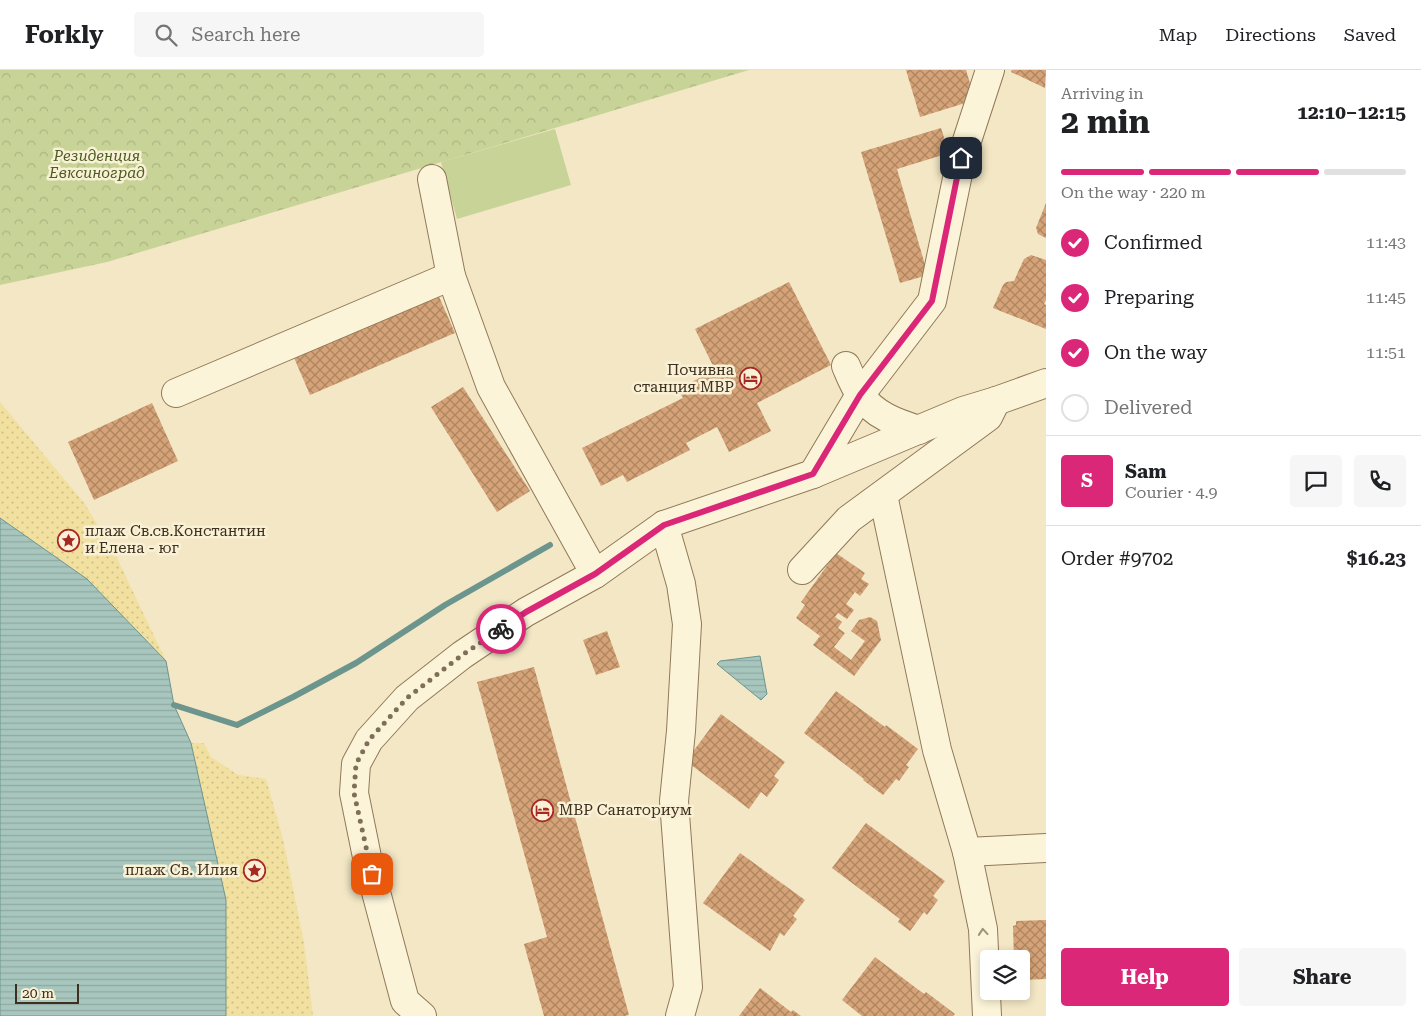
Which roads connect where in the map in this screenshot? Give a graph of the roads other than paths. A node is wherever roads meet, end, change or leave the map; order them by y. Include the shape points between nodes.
1 (990, 70) edge
2 (432, 180) dead end
3 (450, 276) junction
4 (846, 366) dead end
5 (1046, 383) edge
6 (176, 393) dead end
7 (860, 395) junction
8 (996, 402) junction
9 (919, 430) junction
10 (813, 474) junction
11 (883, 495) junction
12 (664, 525) junction
13 (802, 570) dead end
14 (595, 574) junction
15 (1046, 848) edge
16 (967, 852) junction
17 (358, 864) dead end
18 (397, 1016) edge
19 (422, 1016) edge
20 (680, 1016) edge
21 (987, 1016) edge

1 - 7 street via 961,158 932,301
2 - 3 street
3 - 6 street
3 - 14 street via 491,386
4 - 7 street
5 - 8 street
7 - 9 street via 894,422
7 - 10 street
8 - 9 street via 963,411
8 - 11 street via 988,417
9 - 10 street
10 - 12 street
11 - 13 street via 849,519
11 - 16 street via 937,750
12 - 14 street
12 - 20 street via 681,584 687,624 674,801 688,987
14 - 19 street via 518,617 407,698 369,740 356,764 354,793 405,1001
15 - 16 street
21 -> 16 street via 983,929
17 - 18 street

